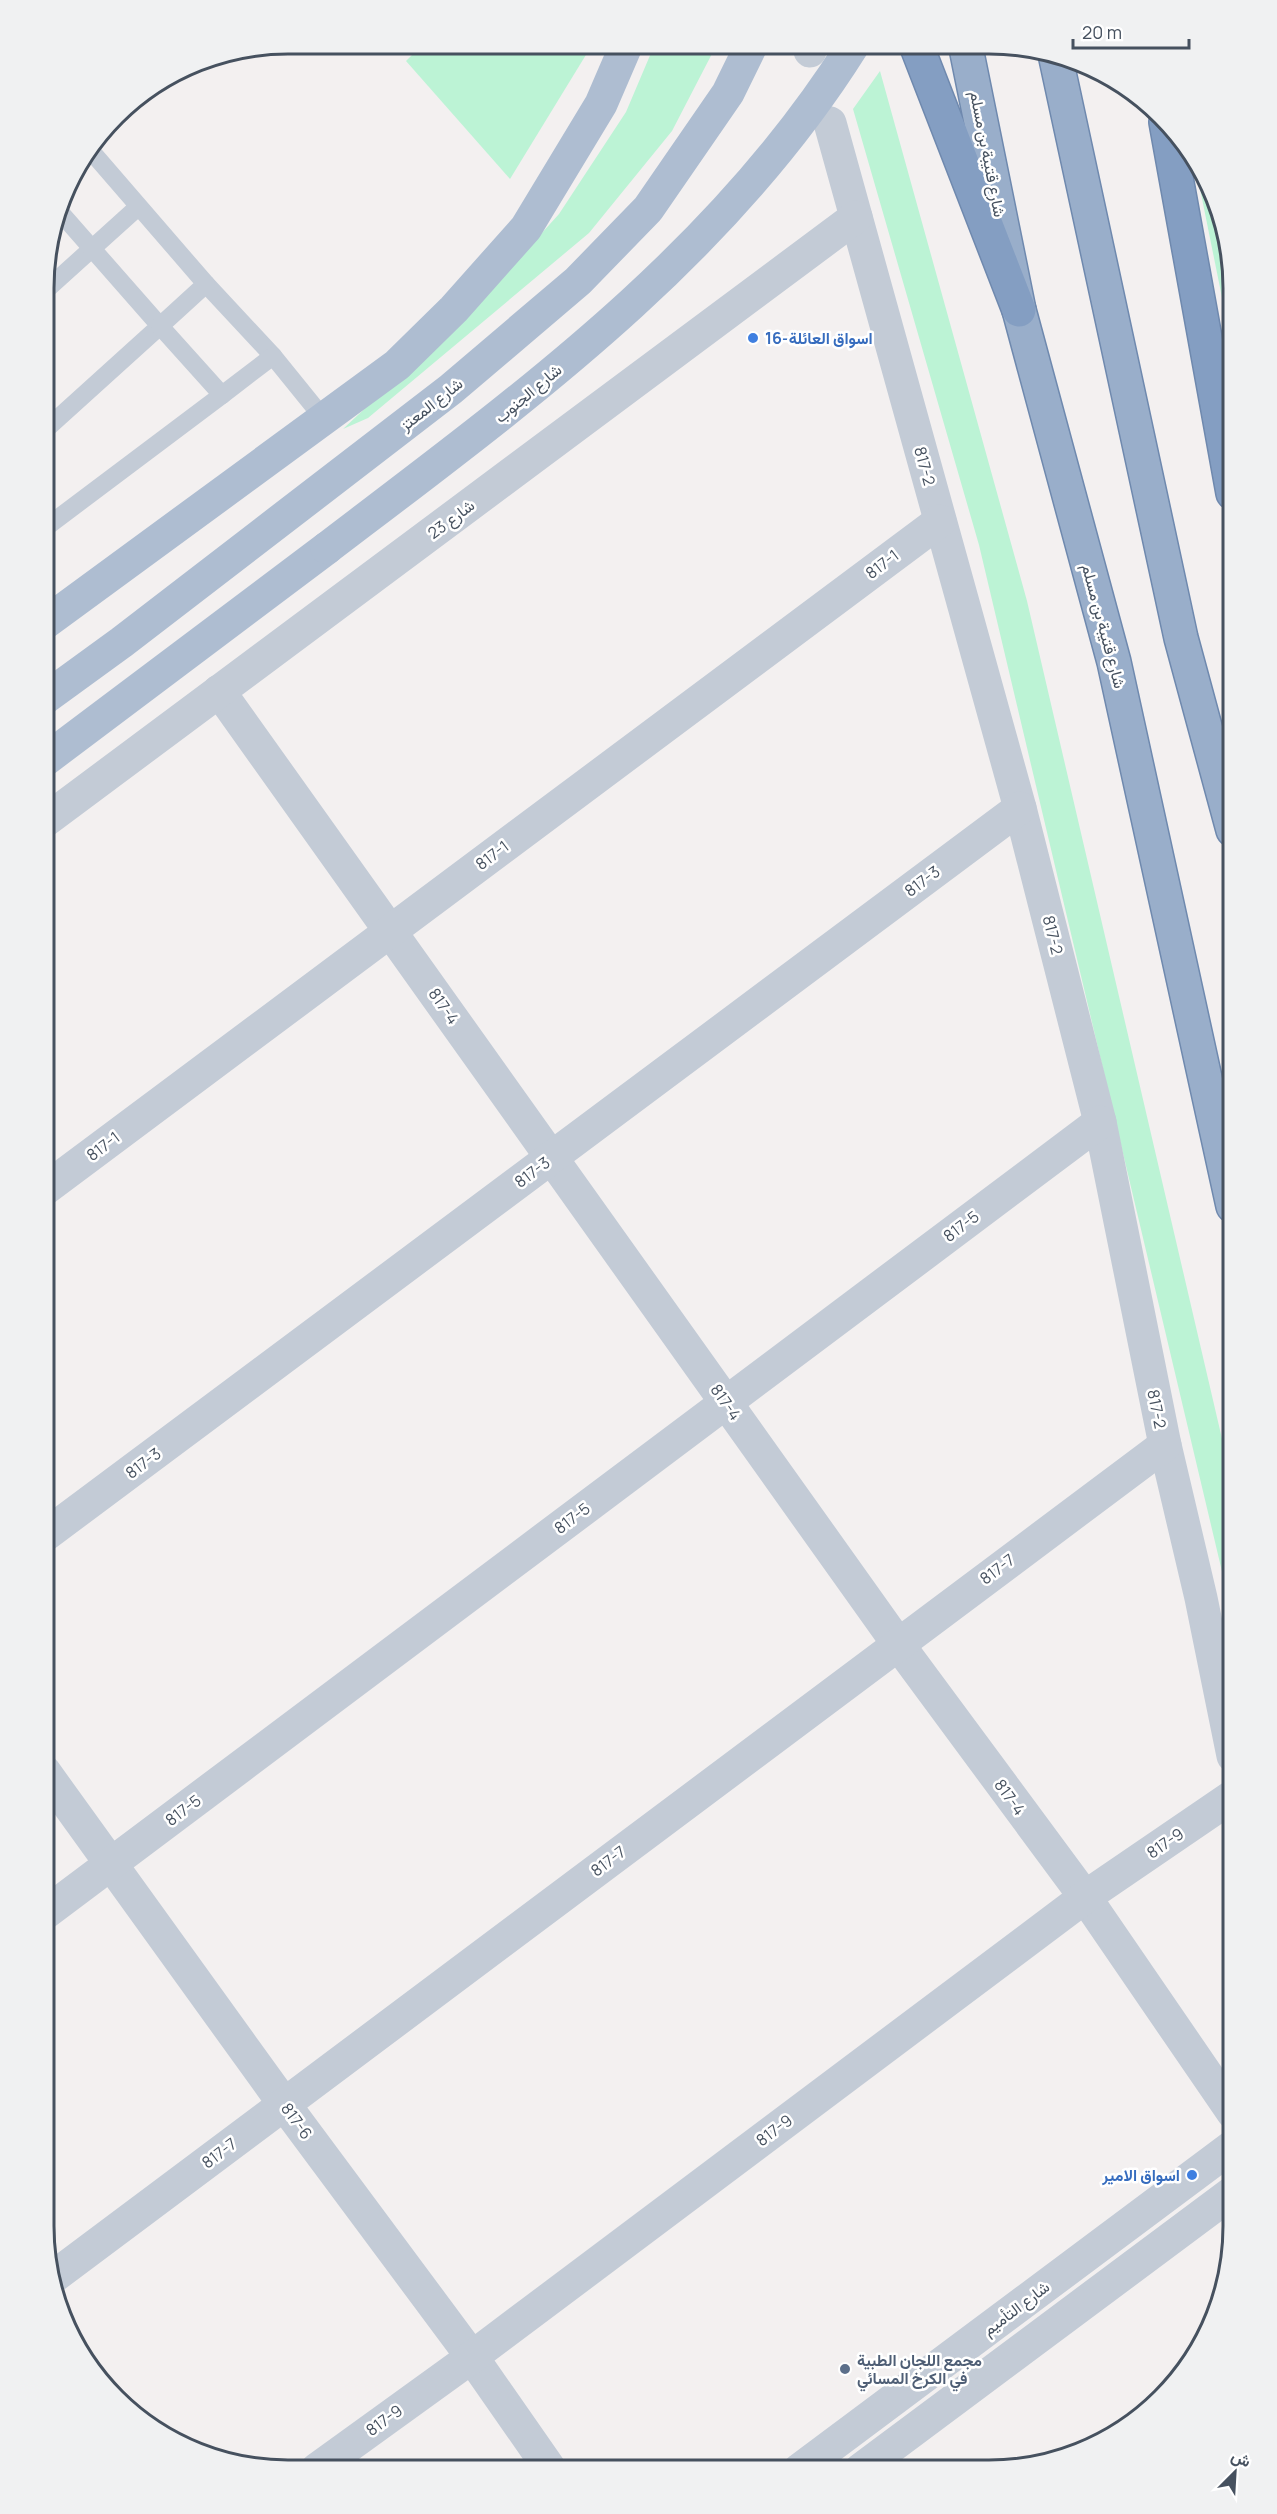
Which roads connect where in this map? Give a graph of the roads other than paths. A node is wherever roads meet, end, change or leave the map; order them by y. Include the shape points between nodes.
1 (623, 54) edge
2 (748, 54) edge
3 (847, 54) edge
4 (919, 54) edge
5 (967, 54) edge
6 (1057, 64) edge
7 (830, 123) dead end
8 (1169, 138) edge
9 (95, 155) edge
10 (138, 207) junction
11 (65, 217) edge
12 (856, 217) junction
13 (93, 248) junction
14 (54, 282) edge
15 (206, 284) junction
16 (1019, 310) junction
17 (160, 326) junction
18 (273, 356) junction
19 (222, 395) junction
20 (324, 419) junction
21 (54, 422) edge
22 (1223, 438) edge
23 (54, 521) edge
24 (940, 521) junction
25 (54, 616) edge
26 (54, 691) edge
27 (219, 691) junction
28 (54, 753) edge
29 (1223, 793) edge
30 (1020, 807) junction
31 (54, 814) edge
32 (390, 931) junction
33 (1100, 1122) junction
34 (551, 1157) junction
35 (1223, 1160) edge
36 (54, 1182) edge
37 (726, 1402) junction
38 (1164, 1444) junction
39 (54, 1529) edge
40 (897, 1644) junction
41 (1223, 1707) edge
42 (54, 1786) edge
43 (1223, 1803) edge
44 (111, 1864) junction
45 (1085, 1898) junction
46 (54, 1907) edge
47 (1223, 2098) edge
48 (284, 2104) junction
49 (1223, 2153) edge
50 (1223, 2199) edge
51 (58, 2273) edge
52 (472, 2356) junction
53 (329, 2460) edge
54 (544, 2460) edge
55 (812, 2460) edge
56 (873, 2460) edge

1 - 20 main road via 601,104 526,228 398,365
2 - 26 main road, شارع المعتز via 728,93 648,209 578,282 451,389
3 - 28 main road, شارع الجنوب, bridge via 795,129 725,214 620,316 494,421
4 - 16 highway
5 - 16 highway, شارع قتيبة بن مسلم
6 - 29 highway via 1181,638
7 - 12 street, 817-2
8 - 22 highway
9 - 10 lane
10 - 13 lane
10 - 15 lane
11 - 13 lane
12 - 24 street, 817-2
12 - 27 street, شارع 23
13 - 14 lane
13 - 17 lane
15 - 17 lane
15 - 18 lane
16 - 35 highway, شارع قتيبة بن مسلم via 1114,662
17 - 19 lane
17 - 21 lane
18 - 19 lane
18 - 20 lane
19 - 23 lane
20 - 25 main road
24 - 30 street, 817-2
24 - 32 street, 817-1
27 - 31 street, شارع 23
27 - 32 street, 817-4
30 - 33 street, 817-2
30 - 34 street, 817-3
32 - 34 street, 817-4
32 - 36 street, 817-1
33 - 37 street, 817-5
33 - 38 street, 817-2
34 - 37 street, 817-4
34 - 39 street, 817-3
37 - 40 street, 817-4
37 - 44 street, 817-5
38 - 40 street, 817-7
38 - 41 street, 817-2
40 - 45 street, 817-4
40 - 48 street, 817-7
42 - 44 street, 817-6
43 - 45 street, 817-9
44 - 46 street, 817-5
44 - 48 street, 817-6
45 - 47 street, 817-4
45 - 52 street, 817-9
48 - 51 street, 817-7
48 - 52 street, 817-6
49 - 55 street, شارع التأميم
50 - 56 street
52 - 53 street, 817-9
52 - 54 street, 817-6

